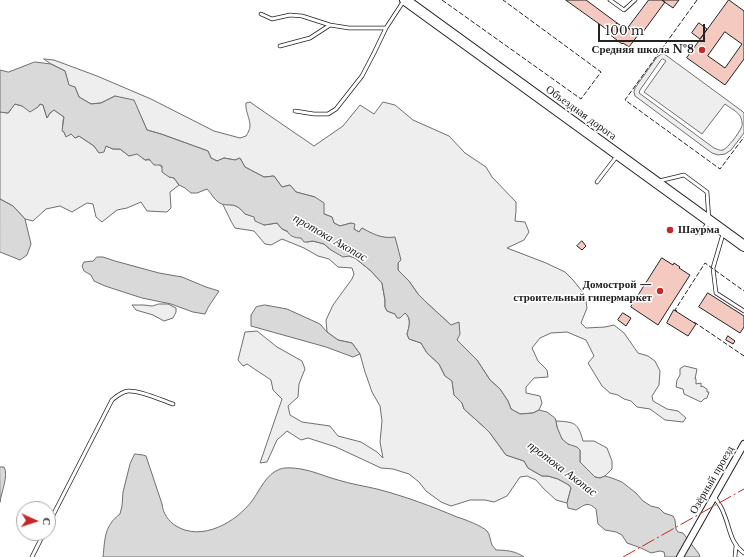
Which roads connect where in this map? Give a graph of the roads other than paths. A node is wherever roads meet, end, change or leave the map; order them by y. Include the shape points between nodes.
1 (404, 0) edge
2 (610, 0) edge
3 (635, 0) edge
4 (261, 14) dead end
5 (330, 25) junction
6 (386, 28) junction
7 (280, 46) dead end
8 (295, 110) dead end
9 (618, 155) junction
10 (597, 182) dead end
11 (656, 182) junction
12 (709, 221) junction
13 (724, 231) junction
14 (701, 234) dead end
15 (744, 246) edge
16 (744, 311) edge
17 (173, 404) dead end
18 (744, 444) edge
19 (714, 497) junction
20 (56, 509) edge
21 (40, 541) edge
22 (736, 546) junction
23 (744, 553) edge
24 (32, 557) edge
25 (680, 557) edge
26 (735, 557) edge

1 - 6 lane
1 - 9 main road, Объездная дорога
2 - 3 lane via 624,10
4 - 5 lane via 272,19 290,15 302,16
5 - 6 lane
5 - 7 lane via 310,38
6 - 8 lane via 362,76 336,109 328,114
9 - 10 lane
9 - 11 main road, Объездная дорога
11 - 12 main road, Объездная дорога
11 - 12 lane via 684,175 707,192
12 - 13 main road, Объездная дорога
12 - 14 lane
13 - 15 main road, Объездная дорога
13 - 16 lane via 713,268 716,293
17 - 20 lane via 138,391 120,393 112,400
18 - 19 street, Озёрный проезд
19 - 22 lane via 724,513
19 - 25 street, Озёрный проезд
21 - 24 lane
22 - 23 lane
22 - 26 lane

